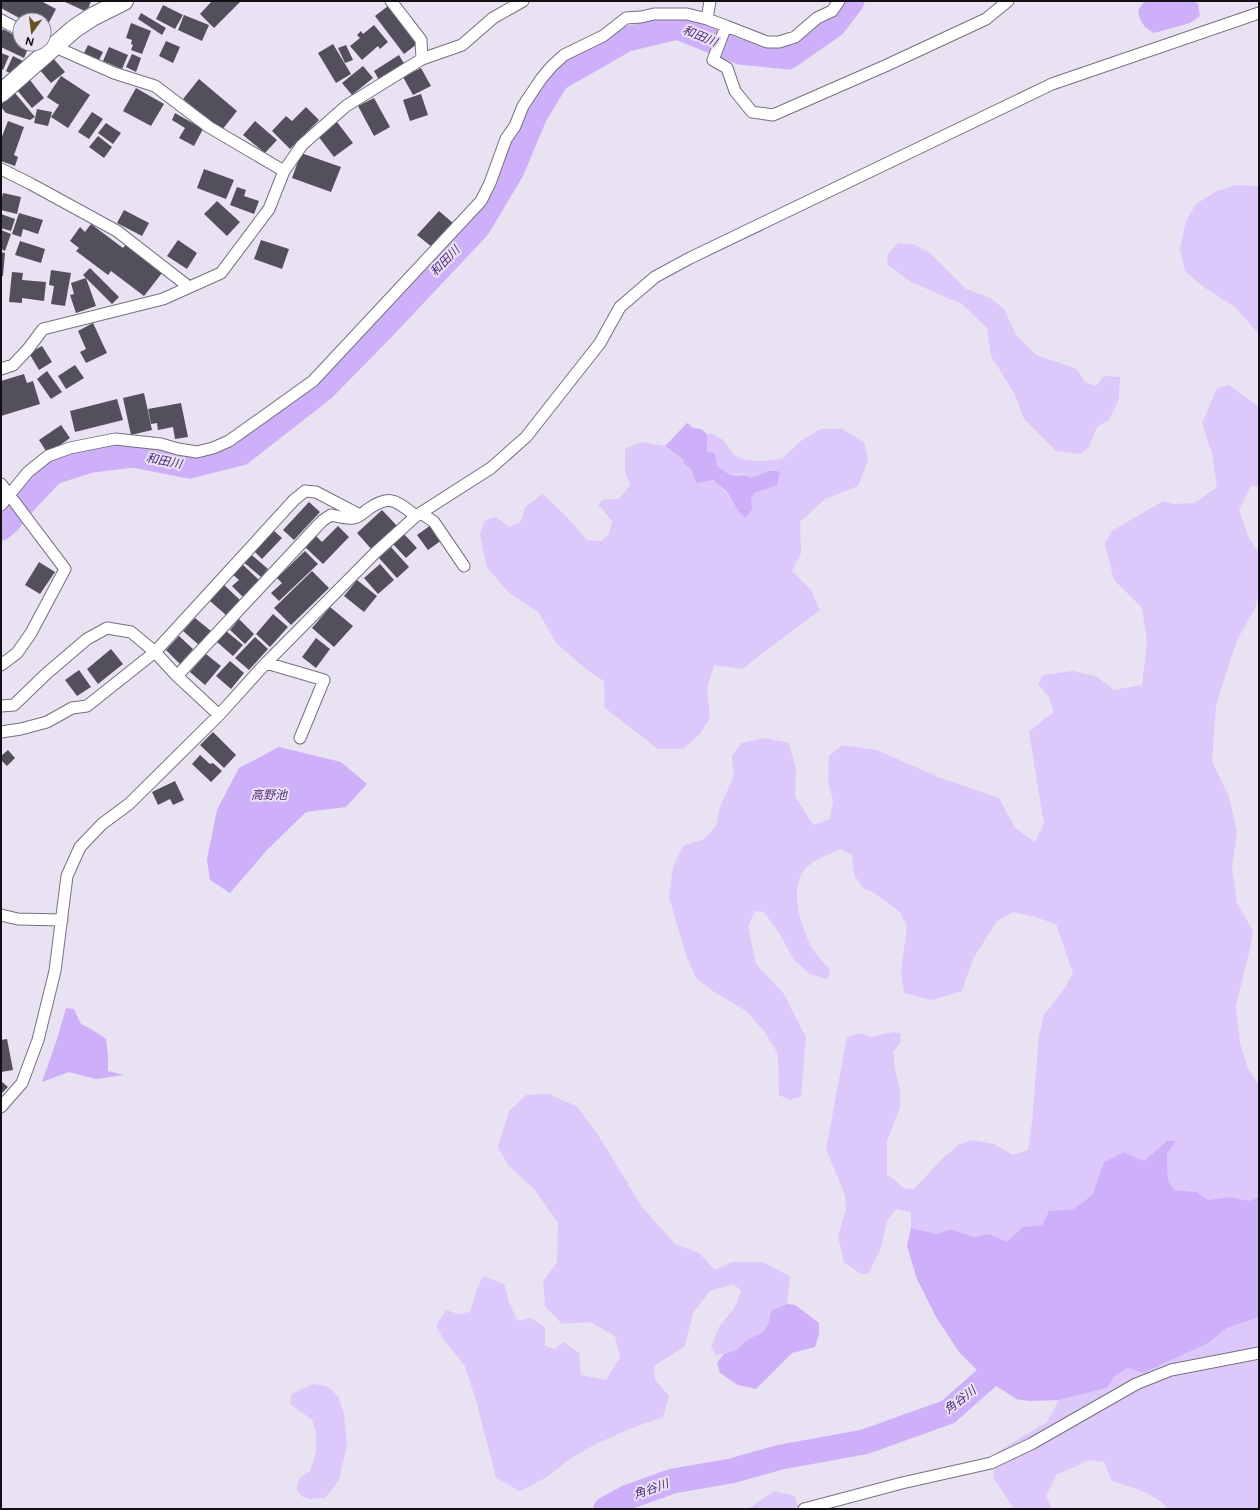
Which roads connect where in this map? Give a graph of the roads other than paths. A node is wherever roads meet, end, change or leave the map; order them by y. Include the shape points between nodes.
1 (124, 1) edge
2 (390, 1) edge
3 (523, 1) edge
4 (710, 1) edge
5 (839, 1) edge
6 (1008, 1) edge
7 (1259, 13) edge
8 (707, 19) junction
9 (1, 20) edge
10 (12, 26) edge
11 (726, 26) junction
12 (52, 43) edge
13 (52, 45) edge
14 (42, 52) edge
15 (422, 60) junction
16 (1, 93) edge
17 (1, 170) edge
18 (284, 171) junction
19 (189, 287) junction
20 (1, 370) edge
21 (1, 484) edge
22 (12, 498) junction
23 (1, 506) edge
24 (360, 515) junction
25 (419, 515) junction
26 (464, 566) dead end
27 (154, 652) junction
28 (266, 663) junction
29 (1, 665) edge
30 (177, 676) junction
31 (1, 706) edge
32 (219, 715) junction
33 (1, 732) edge
34 (300, 738) dead end
35 (1, 915) edge
36 (62, 920) junction
37 (1, 1107) edge
38 (1259, 1353) edge
39 (804, 1509) edge

1 - 12 main road via 92,17
2 - 15 street via 421,40
3 - 15 street via 493,18 462,44
4 - 8 street
5 - 11 street via 832,11 817,18 795,37 779,42 767,42
6 - 11 street via 986,19 773,115 752,112 735,91 727,68 713,60
7 - 25 street via 1052,84 655,277 620,308 600,342 526,436 491,468
8 - 11 street
8 - 22 street via 687,14 654,14 626,18 603,36 564,56 552,66 523,106 515,126 506,139 490,183 471,212 313,382 229,441 197,452 162,444 115,439 70,448 48,456 28,472
9 - 10 street
13 - 18 street via 114,74 155,86 209,127
14 - 16 main road
15 - 18 street via 346,106 302,145
17 - 19 street via 117,232
18 - 19 street via 269,209 221,273
19 - 20 street via 163,299 43,329 13,365
21 - 22 street
22 - 23 street
22 - 29 street via 65,570 31,633 17,653
24 - 25 street via 381,501 389,500 396,501
24 - 27 street via 316,492 305,491
24 - 30 street via 353,518 331,515 322,521
25 - 26 street via 434,522
25 - 28 street via 375,553
27 - 30 street
27 - 31 street via 131,632 107,628 87,639 14,705
27 - 33 street via 87,706 72,708 47,722
28 - 32 street
28 - 34 street via 324,680
30 - 32 street
32 - 36 street via 129,804 102,824 80,847 67,876
35 - 36 street via 18,919
36 - 37 street via 55,970 38,1040 22,1082
38 - 39 street via 1171,1370 1136,1384 1031,1444 991,1463

